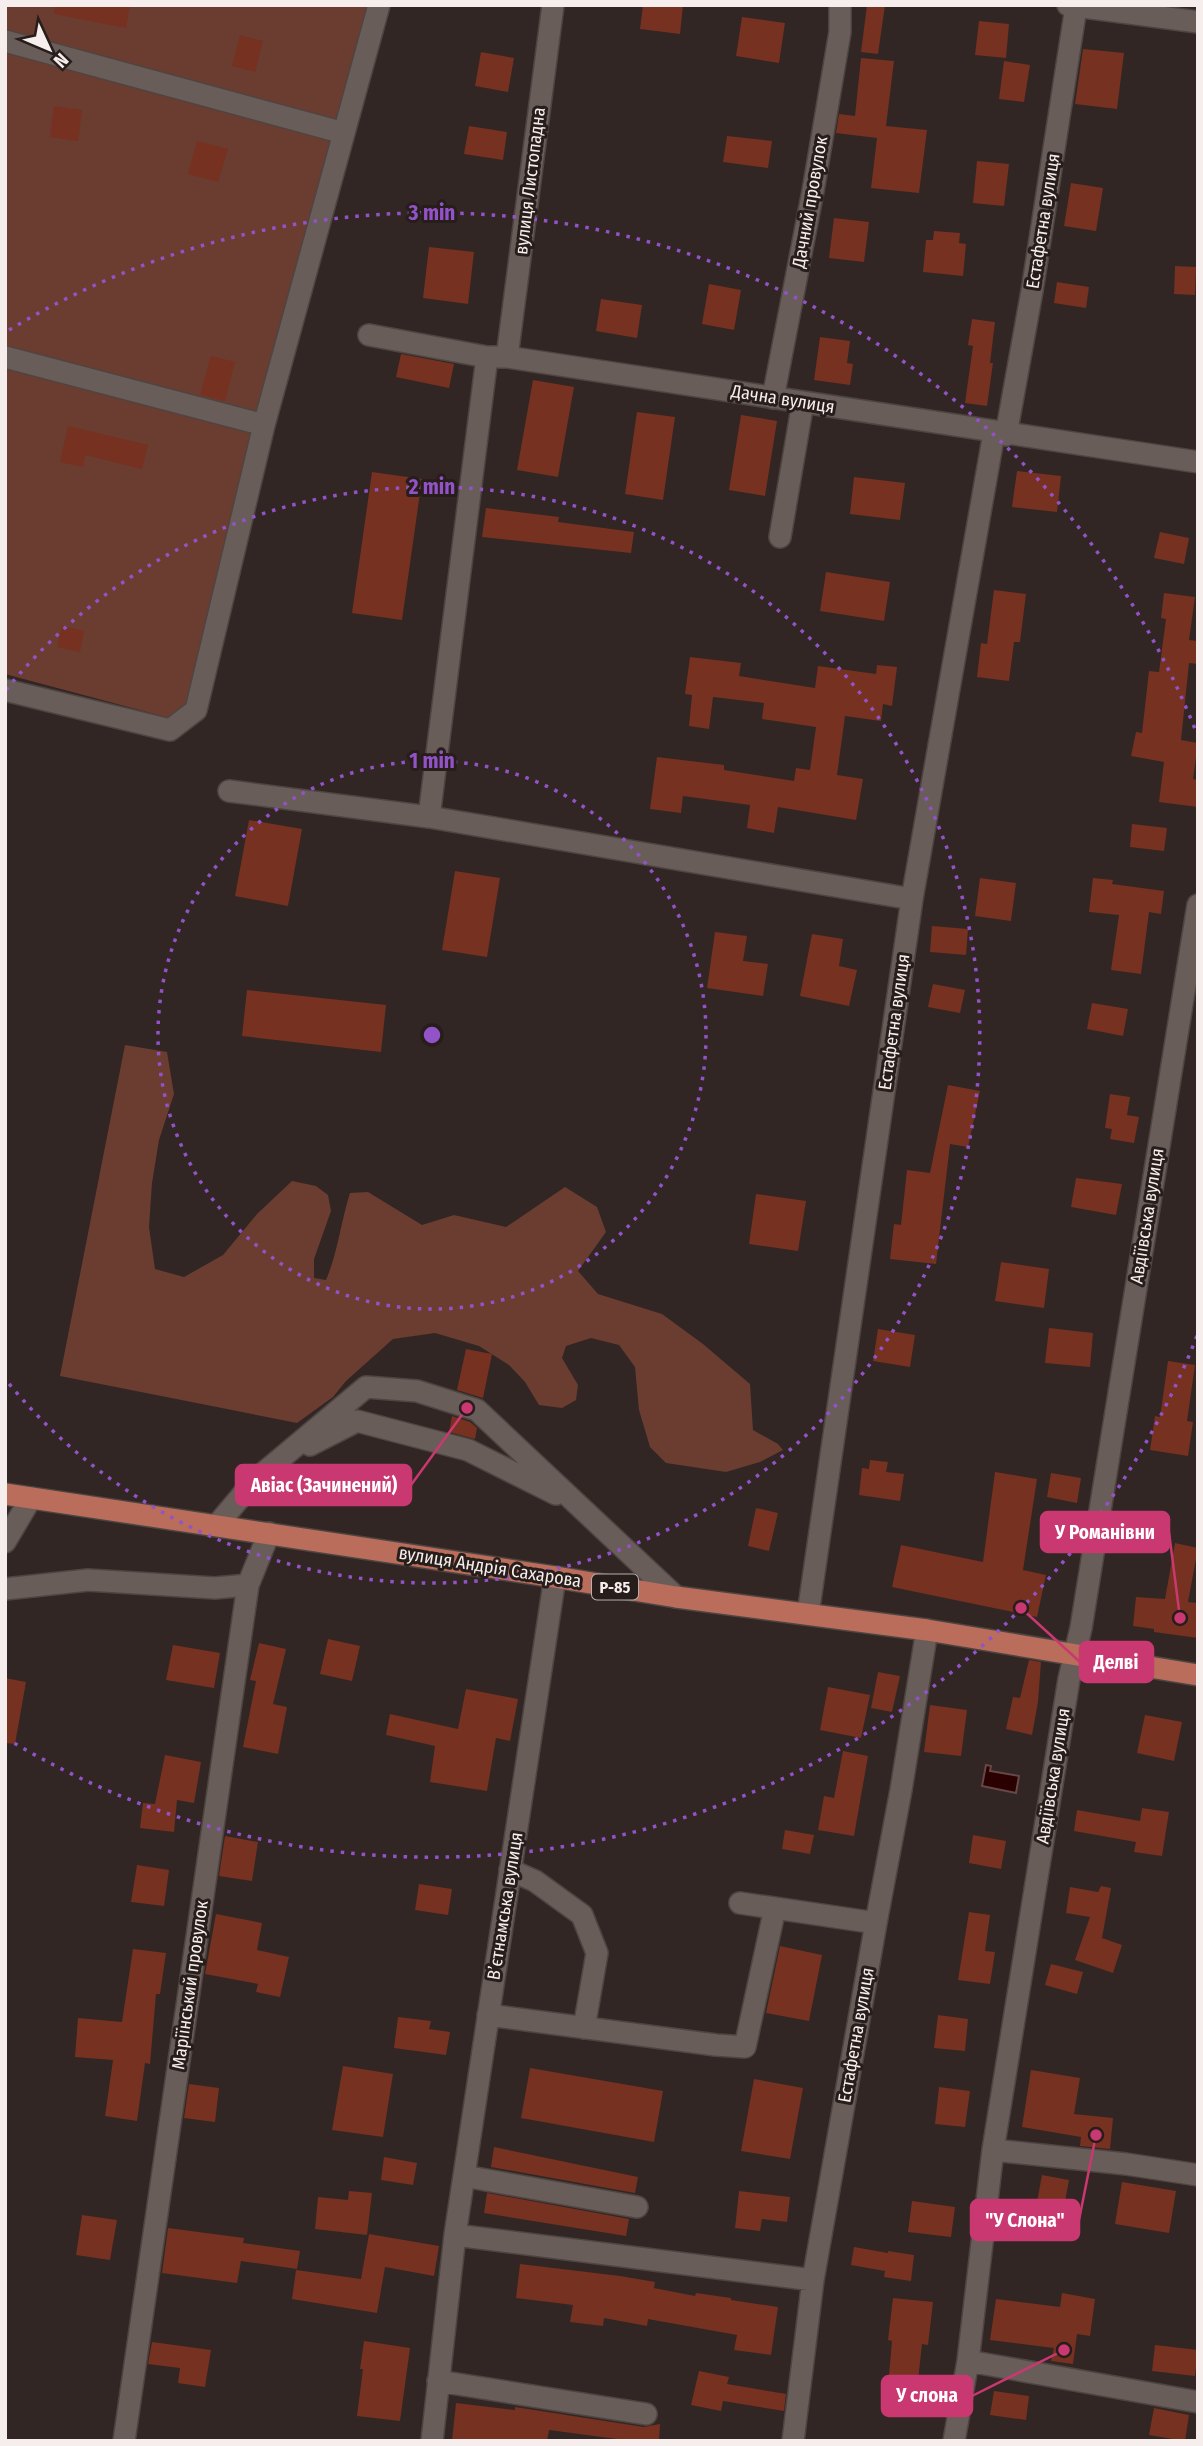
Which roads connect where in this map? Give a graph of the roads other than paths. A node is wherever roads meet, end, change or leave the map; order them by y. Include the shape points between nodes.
1 (379, 5) edge
2 (553, 5) edge
3 (840, 5) edge
4 (1072, 6) edge
5 (1198, 22) edge
6 (5, 41) edge
7 (344, 132) junction
8 (369, 335) dead end
9 (5, 357) edge
10 (497, 357) junction
11 (773, 398) junction
12 (803, 402) junction
13 (264, 425) junction
14 (1000, 434) junction
15 (1198, 462) edge
16 (780, 537) dead end
17 (5, 690) edge
18 (229, 791) dead end
19 (429, 817) junction
20 (912, 899) junction
21 (1198, 905) edge
22 (1195, 938) edge
23 (1198, 1002) edge
24 (1180, 1020) junction
25 (255, 1480) junction
26 (5, 1494) edge
27 (31, 1498) junction
28 (578, 1505) junction
29 (217, 1525) junction
30 (269, 1533) junction
31 (5, 1542) edge
32 (555, 1577) junction
33 (248, 1585) junction
34 (5, 1589) edge
35 (676, 1597) junction
36 (808, 1614) junction
37 (928, 1630) junction
38 (1074, 1656) junction
39 (1198, 1675) edge
40 (510, 1870) junction
41 (740, 1903) dead end
42 (775, 1908) junction
43 (876, 1923) junction
44 (488, 2015) junction
45 (584, 2028) junction
46 (993, 2150) junction
47 (1198, 2175) edge
48 (464, 2176) junction
49 (637, 2207) dead end
50 (455, 2235) junction
51 (813, 2280) junction
52 (968, 2361) junction
53 (438, 2381) junction
54 (1198, 2402) edge
55 (646, 2414) dead end
56 (124, 2441) edge
57 (432, 2441) edge
58 (793, 2441) edge
59 (954, 2441) edge

1 - 7 street
2 - 10 street, вулиця Листопадна
3 - 11 street, Дачний провулок via 840,32 813,191
4 - 5 street
4 - 14 street, Естафетна вулиця via 1032,291
6 - 7 street
7 - 13 street
8 - 10 street, Дачна вулиця
9 - 13 street
10 - 11 street, Дачна вулиця
10 - 19 street, вулиця Листопадна
11 - 12 street, Дачна вулиця
12 - 14 street, Дачна вулиця
12 - 16 street
13 - 17 street via 196,710 170,730
14 - 15 street, Дачна вулиця
14 - 20 street, Естафетна вулиця
18 - 19 street
19 - 20 street
20 - 36 street, Естафетна вулиця
21 - 22 street, Авдіївська вулиця
22 - 24 street, Авдіївська вулиця
23 - 24 street
24 - 38 street, Авдіївська вулиця
25 - 28 street via 298,1451 357,1421 468,1450
25 - 28 street via 366,1387 379,1388 417,1391 477,1410
25 - 29 street
26 - 27 main road, Р-85
27 - 29 main road, вулиця Андрія Сахарова / Р-85
27 - 31 street
28 - 35 street
29 - 30 main road, вулиця Андрія Сахарова / Р-85
30 - 32 main road, вулиця Андрія Сахарова / Р-85
30 - 33 street, Маріїнський провулок
32 - 35 main road, вулиця Андрія Сахарова / Р-85
32 - 40 street, Вʼєтнамська вулиця
33 - 34 street via 215,1588 88,1580
33 - 56 street, Маріїнський провулок
35 - 36 main road, вулиця Андрія Сахарова / Р-85
36 - 37 main road, вулиця Андрія Сахарова / Р-85
37 - 38 main road, вулиця Андрія Сахарова / Р-85
37 - 43 street, Естафетна вулиця
38 - 39 main road, вулиця Андрія Сахарова / Р-85
38 - 46 street, Авдіївська вулиця
40 - 44 street, Вʼєтнамська вулиця
40 - 45 street via 535,1881 582,1915 597,1953
41 - 42 street
42 - 43 street
42 - 45 street via 745,2047
43 - 51 street, Естафетна вулиця
44 - 45 street
44 - 48 street, Вʼєтнамська вулиця
46 - 47 street
46 - 52 street, Авдіївська вулиця
48 - 49 street
48 - 50 street, Вʼєтнамська вулиця
50 - 51 street
50 - 53 street, Вʼєтнамська вулиця
51 - 58 street, Естафетна вулиця
52 - 54 street
52 - 59 street, Авдіївська вулиця
53 - 55 street
53 - 57 street, Вʼєтнамська вулиця

